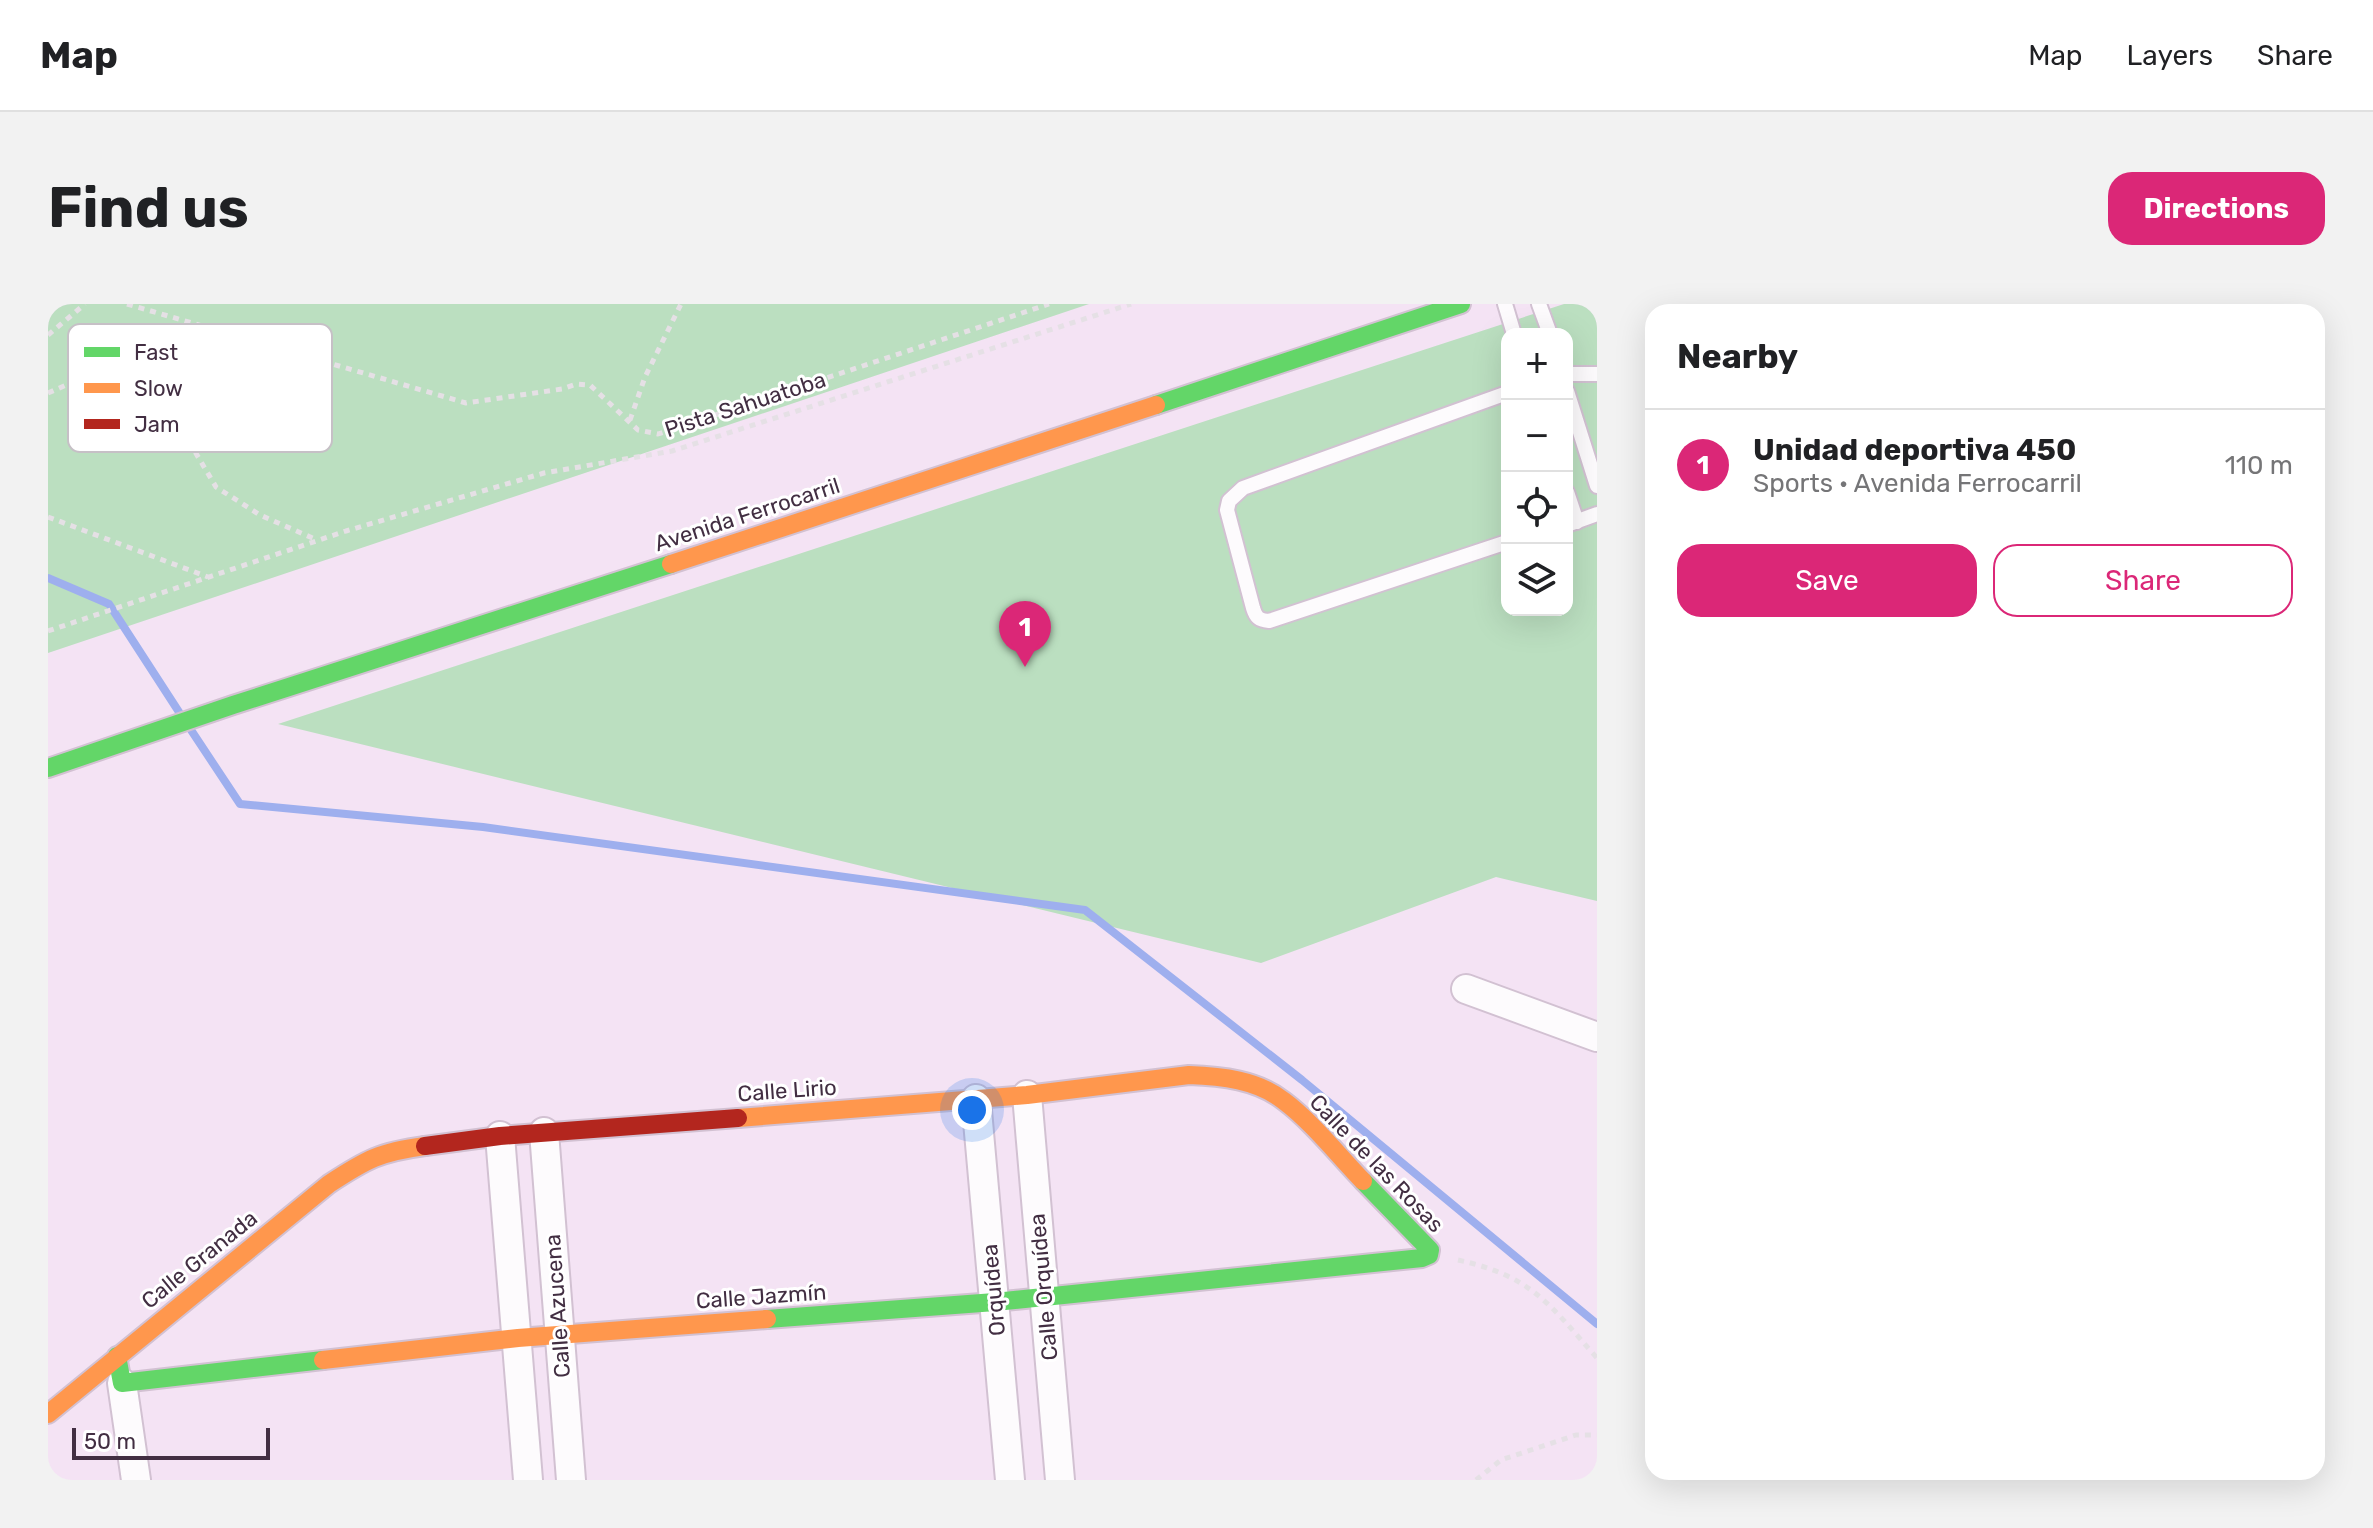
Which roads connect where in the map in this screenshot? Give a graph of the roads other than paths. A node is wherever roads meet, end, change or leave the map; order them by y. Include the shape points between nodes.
1 (1461, 304) edge
2 (1505, 304) edge
3 (1539, 304) edge
4 (1512, 328) edge
5 (1548, 328) edge
6 (1573, 374) edge
7 (1597, 374) edge
8 (1501, 395) edge
9 (1570, 400) edge
10 (1597, 486) edge
11 (1597, 514) edge
12 (1573, 523) edge
13 (1501, 544) edge
14 (48, 768) edge
15 (1466, 989) dead end
16 (1597, 1037) edge
17 (1189, 1075) joint
18 (1027, 1095) junction
19 (976, 1099) junction
20 (544, 1132) junction
21 (500, 1136) junction
22 (388, 1151) joint
23 (1430, 1254) joint
24 (1044, 1297) junction
25 (995, 1302) junction
26 (559, 1336) junction
27 (518, 1338) junction
28 (119, 1370) junction
29 (48, 1414) edge
30 (136, 1480) edge
31 (528, 1480) edge
32 (571, 1480) edge
33 (1010, 1480) edge
34 (1060, 1480) edge

1 - 14 street, Avenida Ferrocarril
2 - 4 lane
3 - 5 lane
6 - 7 lane
8 - 13 lane via 1243,488 1227,510 1260,620
9 - 10 lane
11 - 12 lane
15 - 16 street
17 - 18 street, Calle Lirio
17 - 23 street, Calle de las Rosas via 1242,1081 1285,1101 1428,1245
18 - 19 street, Calle Lirio
18 - 24 street, Calle Orquídea
19 - 20 street, Calle Lirio
19 - 25 street, Orquídea
20 - 21 street, Calle Lirio
20 - 26 street, Calle Azucena
21 - 22 street, Calle Lirio
21 - 27 street, Calle Azucena
22 - 28 street, Calle Granada via 329,1184
23 - 24 street, Calle Jazmín
24 - 25 street, Calle Jazmín
24 - 34 street, Calle Orquídea
25 - 26 street, Calle Jazmín
25 - 33 street, Orquídea
26 - 27 street, Calle Jazmín
26 - 32 street, Calle Azucena
27 - 28 street, Calle Jazmín
27 - 31 street, Calle Azucena
28 - 29 street, Calle Granada
28 - 30 street

